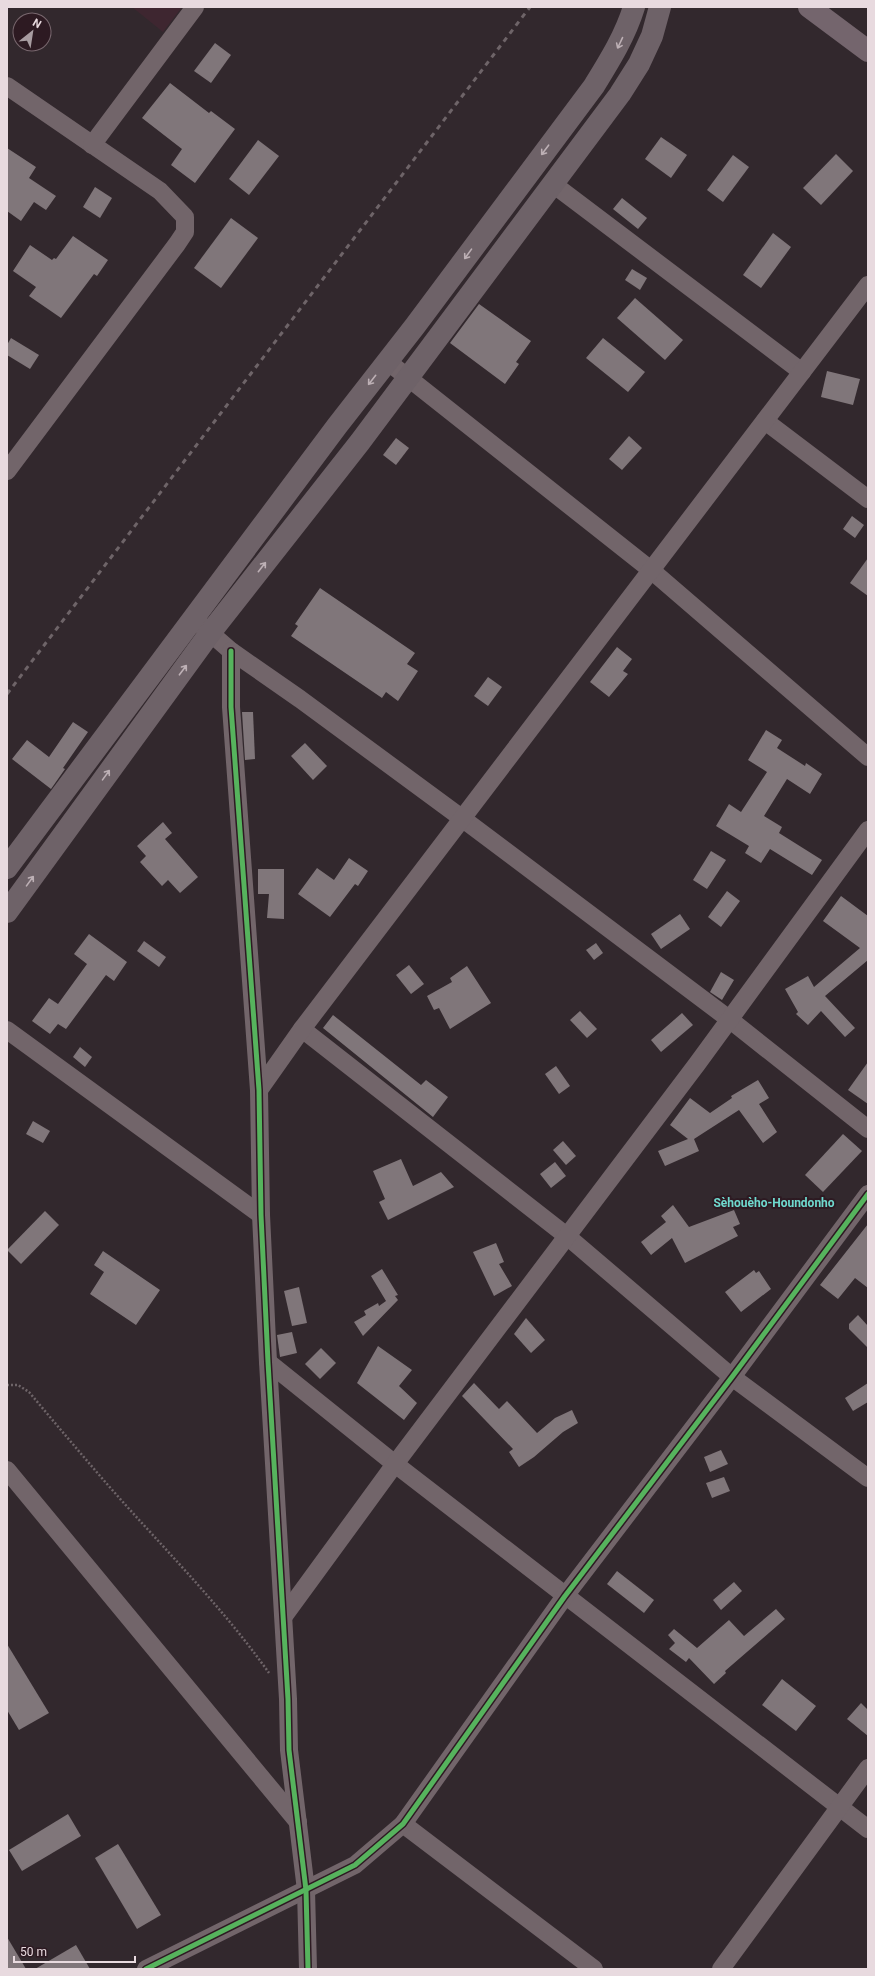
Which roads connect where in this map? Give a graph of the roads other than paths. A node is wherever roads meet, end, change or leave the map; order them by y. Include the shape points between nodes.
1 (195, 7) edge
2 (634, 7) edge
3 (660, 7) edge
4 (809, 7) edge
5 (868, 51) edge
6 (8, 88) edge
7 (92, 145) junction
8 (553, 184) junction
9 (868, 285) edge
10 (862, 308) edge
11 (387, 361) junction
12 (802, 372) junction
13 (407, 376) junction
14 (765, 421) junction
15 (8, 468) edge
16 (868, 499) edge
17 (652, 570) junction
18 (194, 619) junction
19 (210, 634) junction
20 (231, 651) junction
21 (868, 757) edge
22 (42, 819) junction
23 (463, 819) junction
24 (868, 830) edge
25 (64, 834) junction
26 (7, 868) edge
27 (7, 912) edge
28 (729, 1019) junction
29 (302, 1029) junction
30 (7, 1030) edge
31 (260, 1090) junction
32 (868, 1129) edge
33 (868, 1194) edge
34 (262, 1215) junction
35 (568, 1237) junction
36 (268, 1362) junction
37 (732, 1376) junction
38 (395, 1464) junction
39 (7, 1470) edge
40 (868, 1478) edge
41 (565, 1596) junction
42 (284, 1616) junction
43 (868, 1768) edge
44 (838, 1807) junction
45 (298, 1822) junction
46 (403, 1824) junction
47 (868, 1829) edge
48 (306, 1890) junction
49 (146, 1969) edge
50 (308, 1969) edge
51 (594, 1969) edge
52 (721, 1969) edge

1 - 7 street
2 -> 11 highway via 616,50 594,86
3 - 8 highway via 652,36 639,64 620,94
4 - 5 main road
6 - 7 street
7 - 15 street via 160,191 185,217 185,232
8 - 12 street
8 - 13 highway
9 - 10 street
10 - 12 street
11 - 13 street
11 -> 18 highway
12 - 14 street
13 - 17 street
19 -> 13 highway via 360,442
14 - 16 street
14 - 17 street
17 - 21 street
17 - 23 street
18 - 19 street
18 - 22 highway
19 - 20 street
25 -> 19 highway
20 - 23 street
20 - 31 street via 231,708
22 - 25 highway
22 - 26 highway
23 - 28 street
23 - 29 street
24 - 28 street
27 -> 25 highway
28 - 32 street
28 - 35 street
29 - 31 street
29 - 35 street
30 - 34 street
31 - 34 street
33 - 37 street
34 - 36 street
35 - 37 street
35 - 38 street
36 - 38 street
36 - 42 street
37 - 40 street
37 - 41 street
38 - 41 street
38 - 42 street
39 - 45 street
41 - 44 street
41 - 46 street
42 - 45 street via 289,1750
43 - 44 street
44 - 47 street
44 - 52 street
45 - 48 street
46 - 48 street via 355,1865
46 - 51 street
48 - 49 street
48 - 50 street

